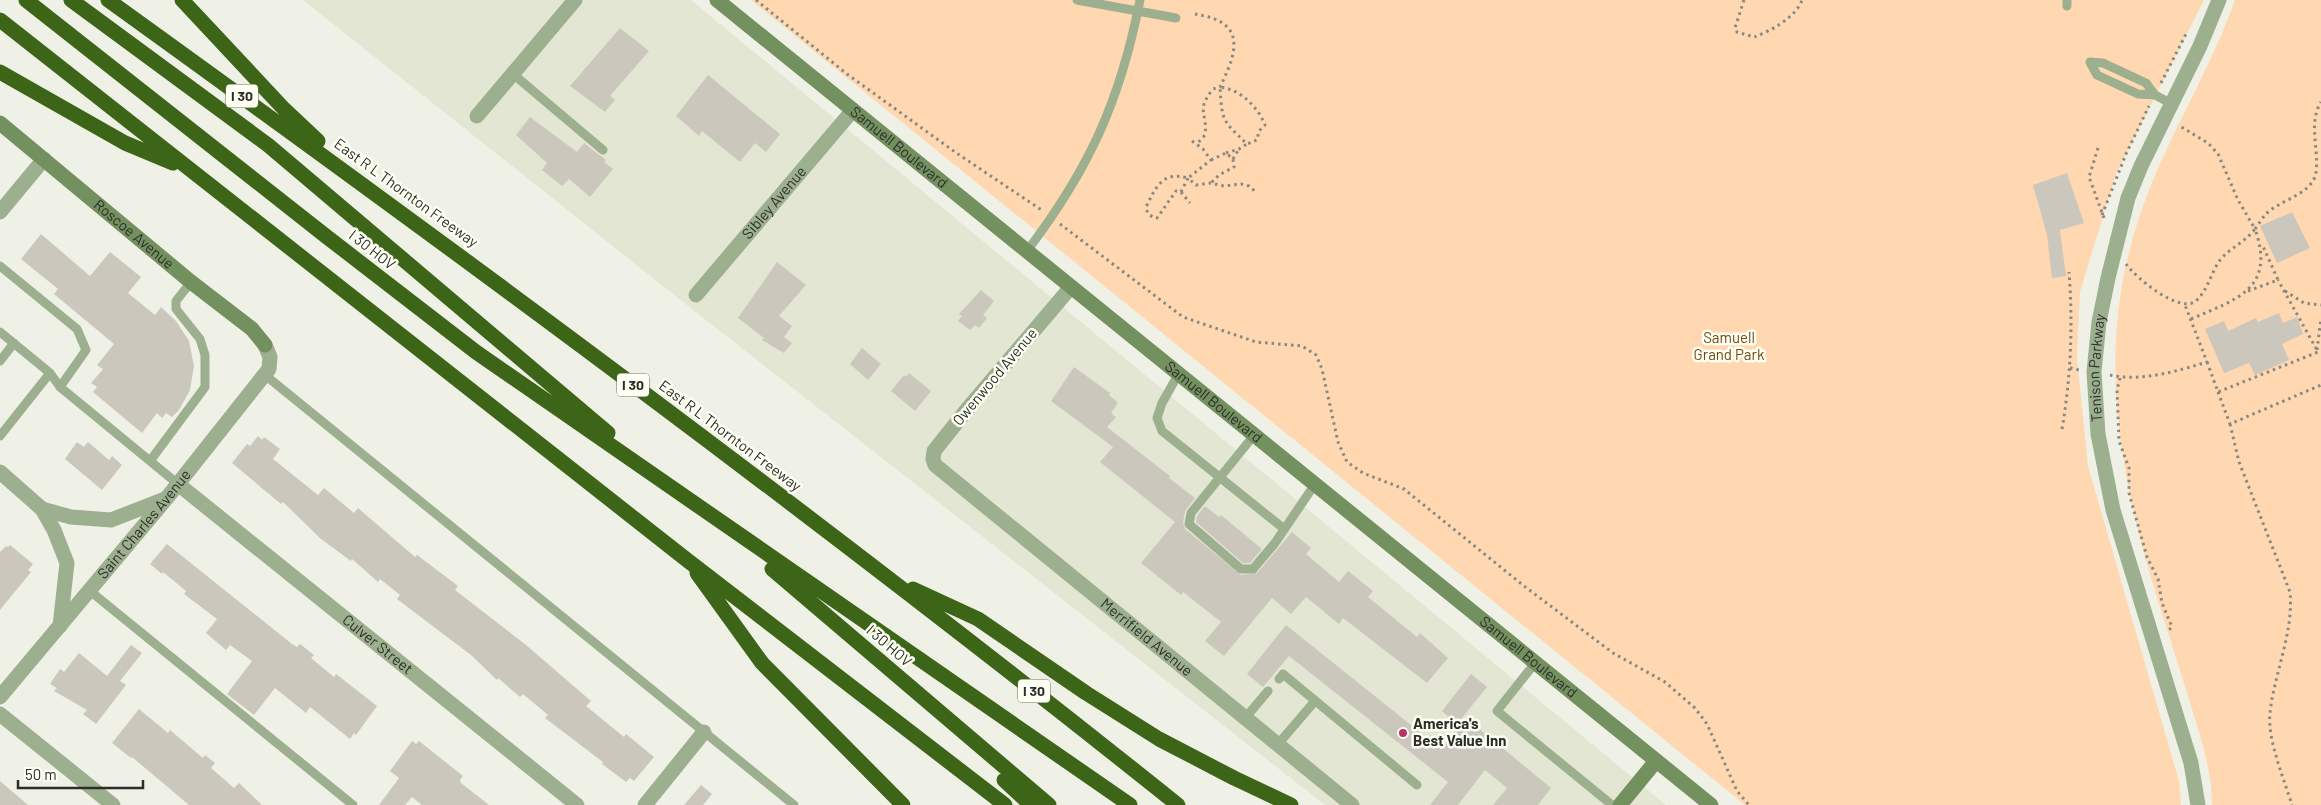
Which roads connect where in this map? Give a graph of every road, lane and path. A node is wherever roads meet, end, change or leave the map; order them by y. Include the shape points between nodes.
1 (26, 0) edge
2 (71, 0) edge
3 (108, 0) edge
4 (182, 0) edge
5 (575, 0) edge
6 (717, 0) edge
7 (756, 0) edge
8 (1077, 0) edge
9 (1140, 0) edge
10 (1744, 0) edge
11 (1802, 0) edge
12 (2219, 0) edge
13 (1138, 11) junction
14 (1195, 14) dead end
15 (1176, 18) dead end
16 (0, 20) edge
17 (0, 72) edge
18 (513, 74) junction
19 (1220, 87) junction
20 (2155, 95) junction
21 (2321, 102) edge
22 (2172, 104) junction
23 (854, 110) junction
24 (477, 116) dead end
25 (0, 123) edge
26 (2177, 125) dead end
27 (1192, 141) dead end
28 (1197, 144) junction
29 (1248, 144) junction
30 (2098, 148) dead end
31 (1239, 149) junction
32 (603, 150) dead end
33 (1226, 153) junction
34 (44, 159) junction
35 (1233, 159) junction
36 (1211, 160) junction
37 (190, 170) junction
38 (1188, 178) junction
39 (1211, 183) junction
40 (1181, 192) junction
41 (376, 193) junction
42 (1257, 194) dead end
43 (1190, 203) dead end
44 (0, 212) edge
45 (1052, 218) junction
46 (2104, 218) dead end
47 (2255, 230) junction
48 (1027, 251) junction
49 (0, 266) edge
50 (2127, 266) dead end
51 (2069, 272) dead end
52 (2278, 280) junction
53 (191, 282) junction
54 (1071, 287) junction
55 (2284, 291) junction
56 (2248, 292) junction
57 (696, 295) dead end
58 (2185, 305) junction
59 (2321, 306) edge
60 (2321, 318) edge
61 (2191, 319) junction
62 (0, 332) edge
63 (14, 343) junction
64 (265, 346) joint
65 (2317, 352) junction
66 (2321, 358) edge
67 (0, 361) edge
68 (2207, 362) junction
69 (2070, 368) junction
70 (2094, 372) junction
71 (50, 373) junction
72 (1179, 373) junction
73 (265, 375) junction
74 (2120, 378) junction
75 (2321, 385) edge
76 (60, 387) junction
77 (2218, 392) junction
78 (2230, 424) junction
79 (2062, 429) dead end
80 (1254, 434) junction
81 (0, 436) edge
82 (150, 461) junction
83 (940, 470) joint
84 (1, 474) edge
85 (1219, 478) junction
86 (178, 484) junction
87 (1315, 484) junction
88 (166, 499) junction
89 (42, 509) junction
90 (707, 514) junction
91 (1283, 528) junction
92 (687, 560) junction
93 (889, 578) junction
94 (90, 591) junction
95 (60, 626) junction
96 (2152, 637) junction
97 (1535, 663) junction
98 (1279, 679) dead end
99 (1268, 691) dead end
100 (0, 697) edge
101 (1315, 701) junction
102 (0, 714) edge
103 (1246, 717) junction
104 (704, 732) junction
105 (1279, 743) junction
106 (1656, 761) junction
107 (1417, 785) dead end
108 (113, 805) edge
109 (353, 805) edge
110 (577, 805) edge
111 (645, 805) edge
112 (794, 805) edge
113 (903, 805) edge
114 (1005, 805) edge
115 (1031, 805) edge
116 (1049, 805) edge
117 (1130, 805) edge
118 (1178, 805) edge
119 (1291, 805) edge
120 (1352, 805) edge
121 (1612, 805) edge
122 (1620, 805) edge
123 (1711, 805) edge
124 (1749, 805) edge
125 (2198, 805) edge
126 (2292, 805) edge

1 - 90 highway, I 30 HOV via 443,328
2 - 90 highway, I 30 HOV via 268,145
3 - 41 highway, East R L Thornton Freeway / I 30
4 - 41 highway via 284,109
5 - 18 street
6 - 23 main road, Samuell Boulevard
7 - 45 path via 847,74
8 - 13 lane
9 - 13 lane
10 - 11 path via 1734,28 1754,36 1793,14
12 - 22 street, Tenison Parkway
13 - 15 lane
13 - 45 lane via 1105,124 1089,158
14 - 19 path via 1219,21 1232,34 1232,59
16 - 37 highway
17 - 37 highway via 125,143
18 - 24 street
18 - 32 lane
19 - 28 path via 1213,89 1203,105 1206,135
19 - 29 path via 1222,116 1229,128
19 - 29 path via 1230,89 1247,100 1262,117 1265,125 1257,140
20 - 20 lane via 2146,83 2102,63 2090,62 2097,75 2138,94
20 - 22 lane
21 - 47 path via 2315,126 2319,167 2314,179 2308,188 2266,214
22 - 70 street, Tenison Parkway via 2141,166 2121,222 2100,322
23 - 48 main road, Samuell Boulevard
23 - 57 street, Sibley Avenue
25 - 34 main road, Roscoe Avenue
26 - 47 path via 2208,143 2218,154
27 - 28 path
28 - 36 path
29 - 31 path
30 - 46 path via 2089,177
31 - 33 path
31 - 35 path
33 - 35 path
33 - 36 path
34 - 44 street
34 - 53 main road, Roscoe Avenue
35 - 39 path via 1234,167
36 - 38 path
37 - 92 highway
38 - 39 path via 1196,185
38 - 40 path
38 - 40 path via 1173,175 1166,178 1146,207 1147,213 1157,218 1173,194
39 - 42 path via 1224,186 1244,184
40 - 43 path
41 - 93 highway, East R L Thornton Freeway / I 30 via 567,333
45 - 48 lane
45 - 124 path via 1183,317 1256,342 1302,346 1311,350 1322,369 1338,442 1347,462 1363,473 1404,489 1612,653 1665,682 1695,708 1707,724 1737,791
47 - 52 path
47 - 56 path via 2262,260 2256,282
47 - 58 path via 2221,259 2195,302
48 - 54 main road, Samuell Boulevard
49 - 76 lane via 77,329 86,350
50 - 58 path via 2169,299
51 - 69 path via 2072,303
52 - 55 path
52 - 56 path
53 - 64 main road, Roscoe Avenue via 252,329
53 - 82 lane via 176,301 176,309 200,339 205,355 205,387
54 - 72 main road, Samuell Boulevard
54 - 83 street, Owenwood Avenue via 934,451 933,459
55 - 59 path via 2304,303
55 - 65 path
56 - 61 path
58 - 61 path
60 - 65 path
61 - 68 path
62 - 63 lane
63 - 67 lane
63 - 71 lane
64 - 73 street via 270,357
65 - 66 path
65 - 77 path
68 - 74 path via 2156,375
68 - 77 path
69 - 70 path
69 - 79 path
70 - 74 path
70 - 96 street, Tenison Parkway via 2098,434 2113,510
71 - 76 lane
71 - 81 lane
72 - 80 main road, Samuell Boulevard
72 - 85 lane via 1157,418 1162,431
73 - 86 street, Saint Charles Avenue
73 - 104 lane
74 - 96 path via 2117,390 2119,441 2129,468 2129,493 2172,627 2170,631
75 - 78 path
76 - 82 lane
77 - 78 path
78 - 126 path via 2239,462 2290,592 2283,654 2270,714 2274,745
80 - 85 lane
80 - 87 main road, Samuell Boulevard
82 - 86 lane
83 - 103 street, Merrifield Avenue
84 - 89 street
85 - 91 lane
85 - 91 lane via 1191,513 1189,524 1241,569 1253,569
86 - 88 street, Saint Charles Avenue
86 - 110 street, Culver Street
87 - 91 lane
87 - 97 main road, Samuell Boulevard
88 - 89 street via 111,520 71,517
88 - 94 street, Saint Charles Avenue
89 - 95 street via 67,563
90 - 115 highway
90 - 116 highway, I 30 HOV
90 - 117 highway
92 - 113 highway via 762,663
92 - 114 highway
93 - 118 highway, East R L Thornton Freeway / I 30
93 - 119 highway via 978,619 1159,739
94 - 95 street, Saint Charles Avenue
94 - 109 lane
95 - 100 street, Saint Charles Avenue
96 - 125 street, Tenison Parkway via 2191,763
97 - 106 main road, Samuell Boulevard
97 - 121 lane via 1497,711
98 - 101 lane via 1283,674
99 - 103 lane
101 - 105 lane
101 - 107 lane
102 - 108 street
103 - 105 street, Merrifield Avenue
104 - 111 street
104 - 112 lane
105 - 120 street, Merrifield Avenue
106 - 122 main road
106 - 123 main road, Samuell Boulevard

